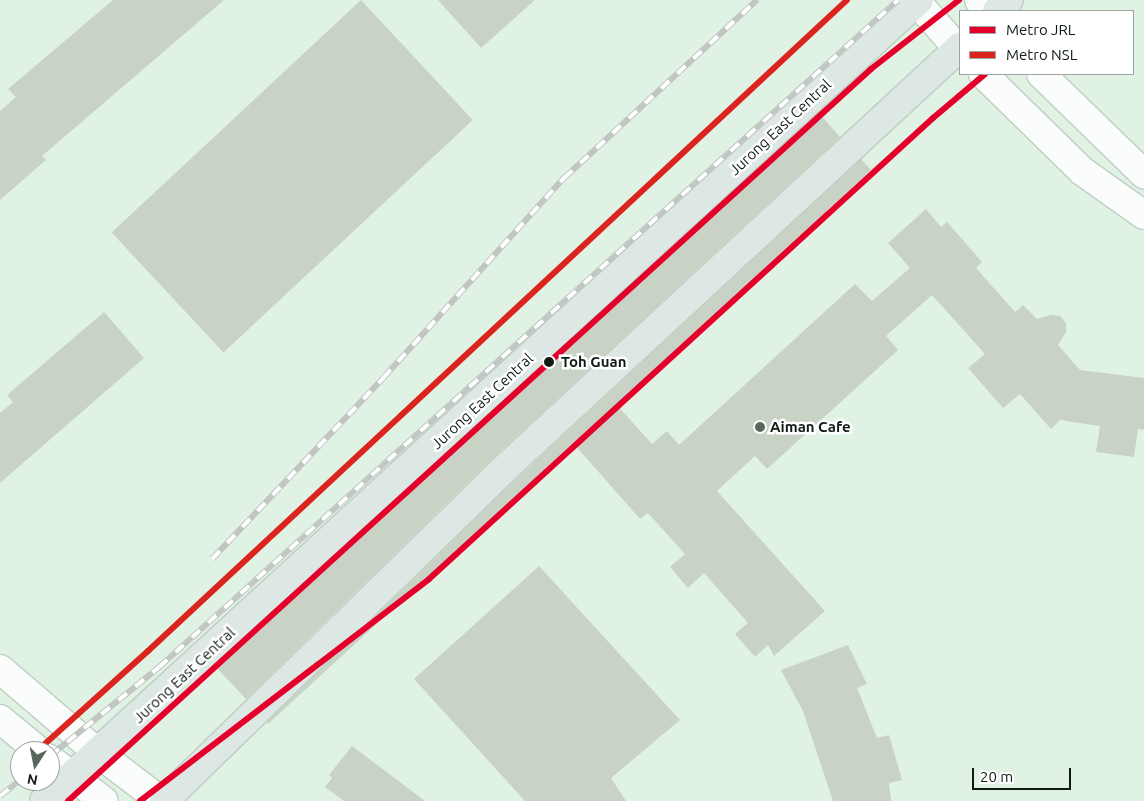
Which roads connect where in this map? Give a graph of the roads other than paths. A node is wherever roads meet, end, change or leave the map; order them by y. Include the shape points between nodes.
1 (978, 0) edge
2 (1009, 0) edge
3 (917, 1) edge
4 (986, 10) edge
5 (998, 10) edge
6 (959, 48) edge
7 (959, 50) edge
8 (984, 75) edge
9 (1041, 75) edge
10 (1144, 174) edge
11 (1144, 215) edge
12 (0, 669) edge
13 (0, 719) edge
14 (27, 741) edge
15 (98, 753) junction
16 (60, 768) edge
17 (72, 777) junction
18 (44, 801) edge
19 (104, 801) edge
20 (162, 801) edge

1 - 4 street
2 - 5 main road
3 - 6 street
3 - 15 main road, Jurong East Central
7 - 20 main road via 503,470
8 - 11 street via 1082,172
9 - 10 street
12 - 15 street
13 - 14 street
15 - 17 main road, Jurong East Central
15 - 20 street
16 - 17 street
17 - 18 main road, Jurong East Central
17 - 19 street

